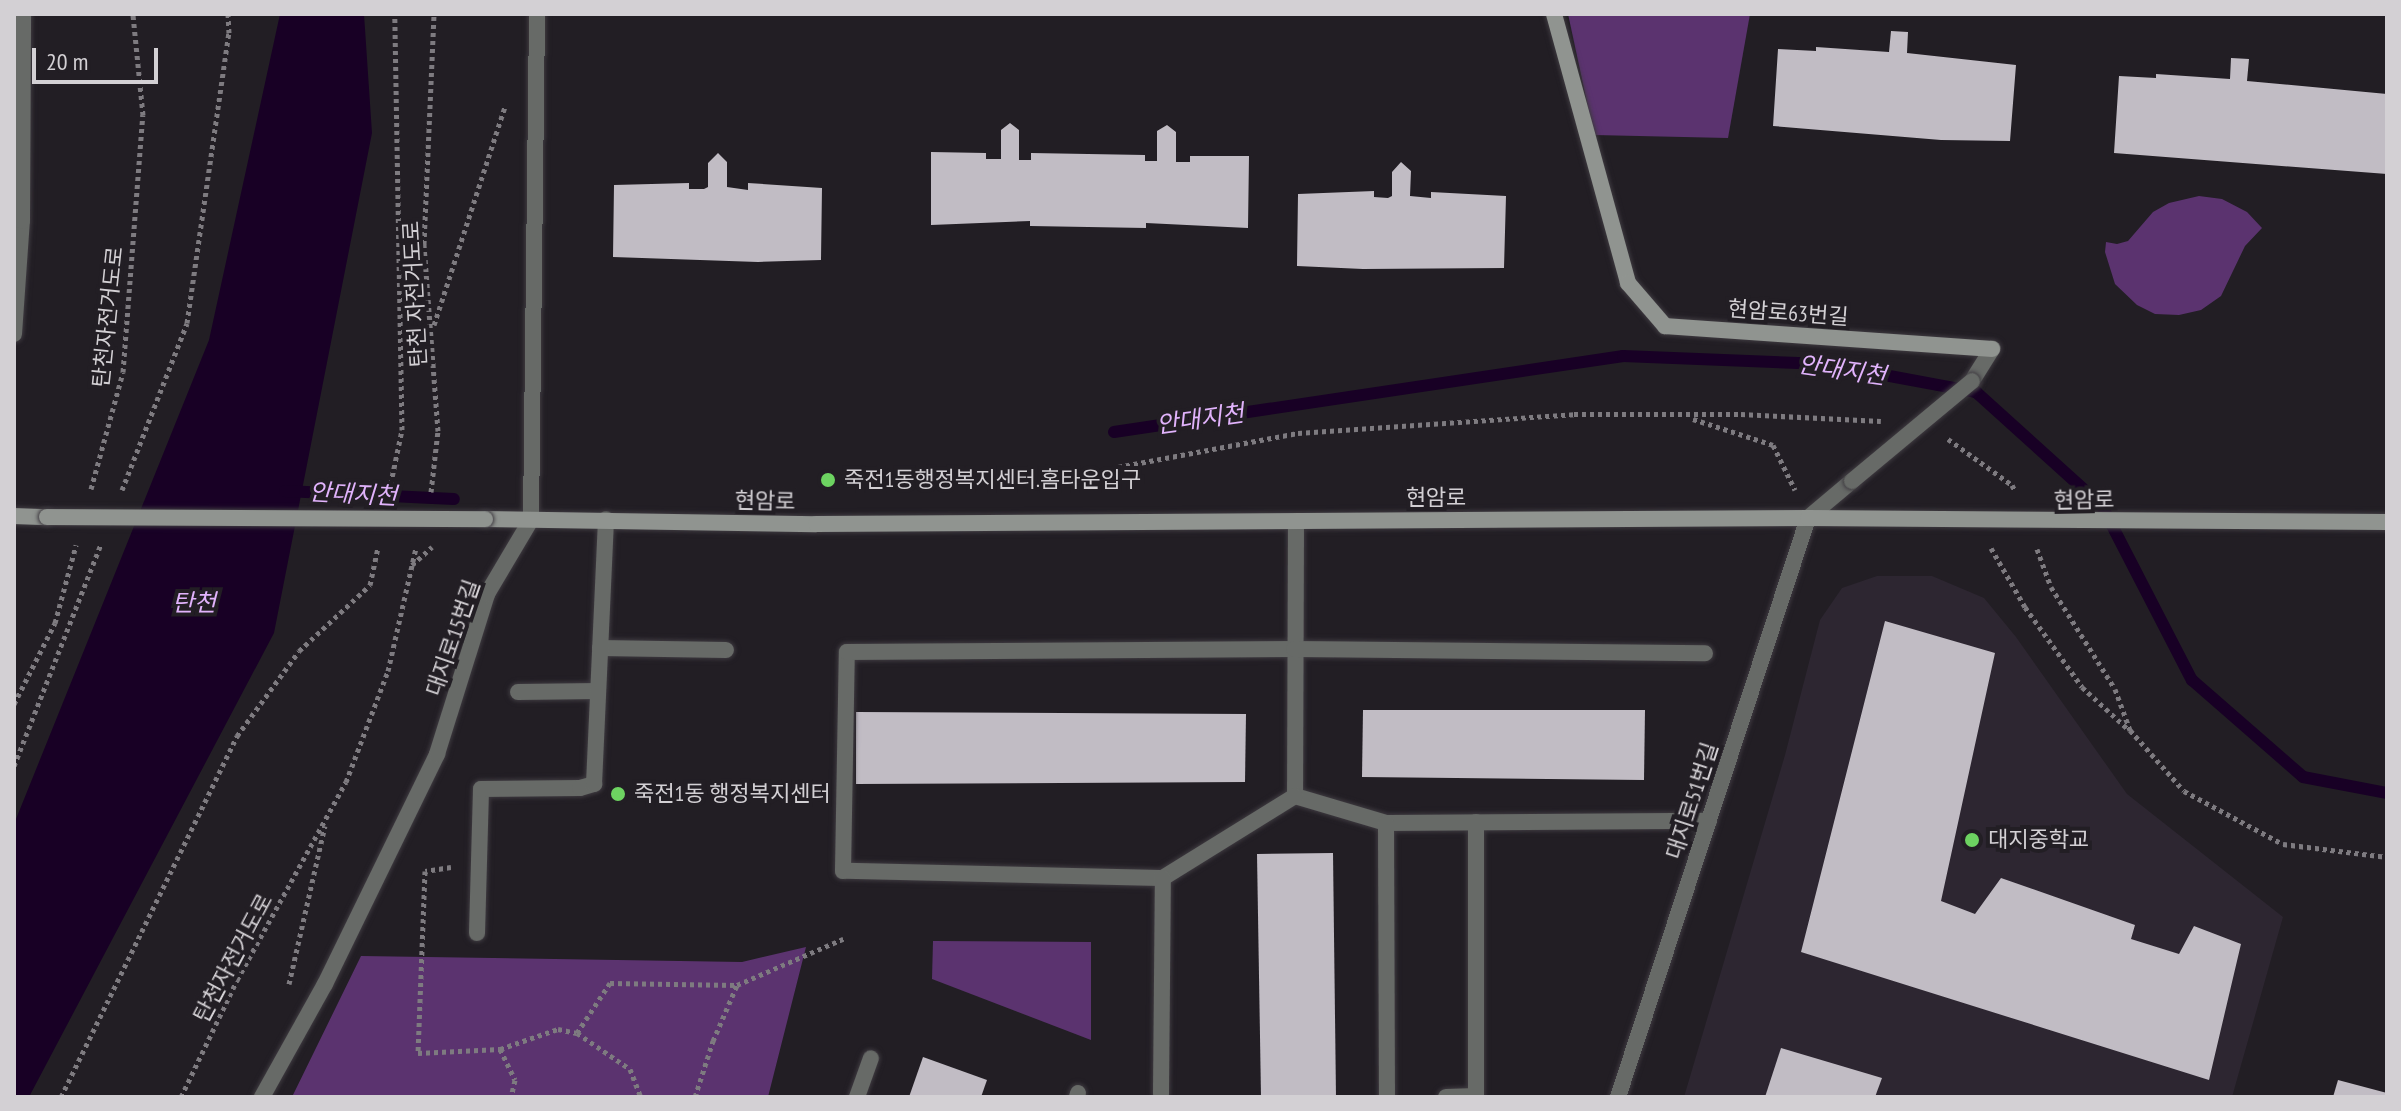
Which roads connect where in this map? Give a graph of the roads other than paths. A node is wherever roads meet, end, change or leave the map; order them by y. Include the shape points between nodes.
1 (23, 14) edge
2 (537, 14) edge
3 (1554, 14) edge
4 (14, 334) edge
5 (14, 516) edge
6 (1808, 518) junction
7 (606, 519) junction
8 (531, 520) junction
9 (1296, 521) junction
10 (2387, 522) edge
11 (600, 648) junction
12 (1294, 649) junction
13 (726, 650) dead end
14 (1705, 653) dead end
15 (598, 691) junction
16 (518, 692) dead end
17 (1295, 796) junction
18 (1709, 821) junction
19 (1476, 822) junction
20 (1386, 823) junction
21 (1163, 878) junction
22 (477, 933) dead end
23 (871, 1058) dead end
24 (1161, 1094) dead end
25 (262, 1097) edge
26 (857, 1097) edge
27 (1387, 1097) edge
28 (1446, 1097) edge
29 (1476, 1097) edge
30 (1618, 1097) edge

1 - 4 street via 22,221
2 - 8 street
3 - 6 street, 현암로63번길, bridge via 1628,283 1665,326 1992,349 1972,381
5 - 8 street, 현암로, bridge
6 - 9 street, 현암로
6 - 10 street, 현암로
6 - 18 street, 대지로51번길
7 - 8 street, 현암로
7 - 9 street, 현암로 via 816,524
7 - 11 street
8 - 25 street, 대지로15번길 via 487,594 437,754 325,984
9 - 12 street
11 - 13 street
11 - 15 street
12 - 14 street
12 - 17 street
12 - 21 street via 847,652 843,871
15 - 16 street
15 - 22 street via 594,784 481,789
17 - 20 street
17 - 21 street
18 - 19 street
18 - 30 street, 대지로51번길
19 - 20 street
19 - 29 street
20 - 27 street
21 - 24 street
23 - 26 street
28 - 29 street

